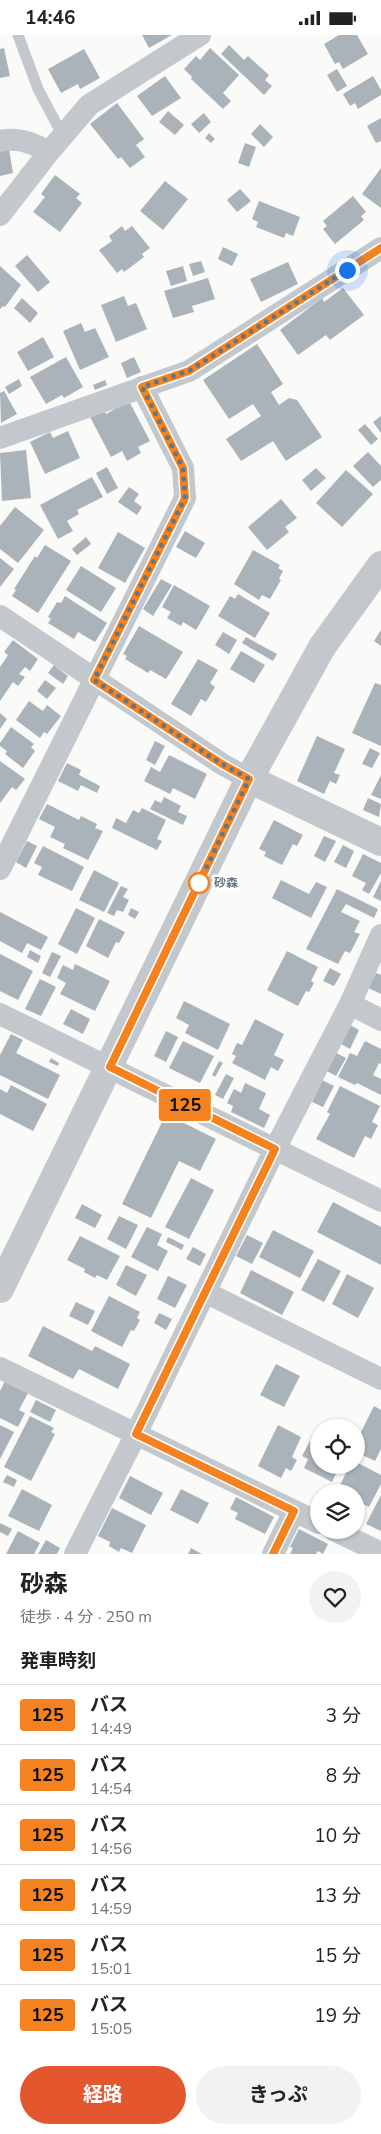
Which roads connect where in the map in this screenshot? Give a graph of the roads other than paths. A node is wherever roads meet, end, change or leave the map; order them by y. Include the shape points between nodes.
1 (18, 35) edge
2 (200, 35) edge
3 (0, 141) edge
4 (56, 144) junction
5 (0, 215) edge
6 (381, 248) edge
7 (142, 387) junction
8 (0, 438) edge
9 (381, 565) edge
10 (0, 616) edge
11 (94, 680) junction
12 (249, 779) junction
13 (381, 842) edge
14 (2, 858) edge
15 (381, 935) edge
16 (350, 1004) junction
17 (0, 1014) edge
18 (381, 1020) edge
19 (110, 1067) junction
20 (275, 1149) junction
21 (381, 1201) edge
22 (0, 1289) edge
23 (205, 1292) junction
24 (0, 1368) edge
25 (381, 1379) edge
26 (136, 1434) junction
27 (294, 1511) junction
28 (310, 1519) edge
29 (352, 1539) edge
30 (381, 1553) edge
31 (75, 1554) edge
32 (273, 1554) edge

1 - 4 lane
2 - 4 street via 89,105
3 - 4 street
4 - 5 street
6 - 7 street via 189,371
7 - 8 street
7 - 11 street via 183,468 185,498
9 - 12 street via 322,647
10 - 11 street
11 - 12 street
11 - 14 street
12 - 13 street
12 - 19 street
15 - 16 street
16 - 18 street
16 - 20 street
17 - 19 street
19 - 20 street
19 - 22 street
20 - 21 street
20 - 23 street
23 - 25 street
23 - 26 street
24 - 26 street
26 - 27 street
26 - 31 street
27 - 28 street
27 - 32 street
29 - 30 street

